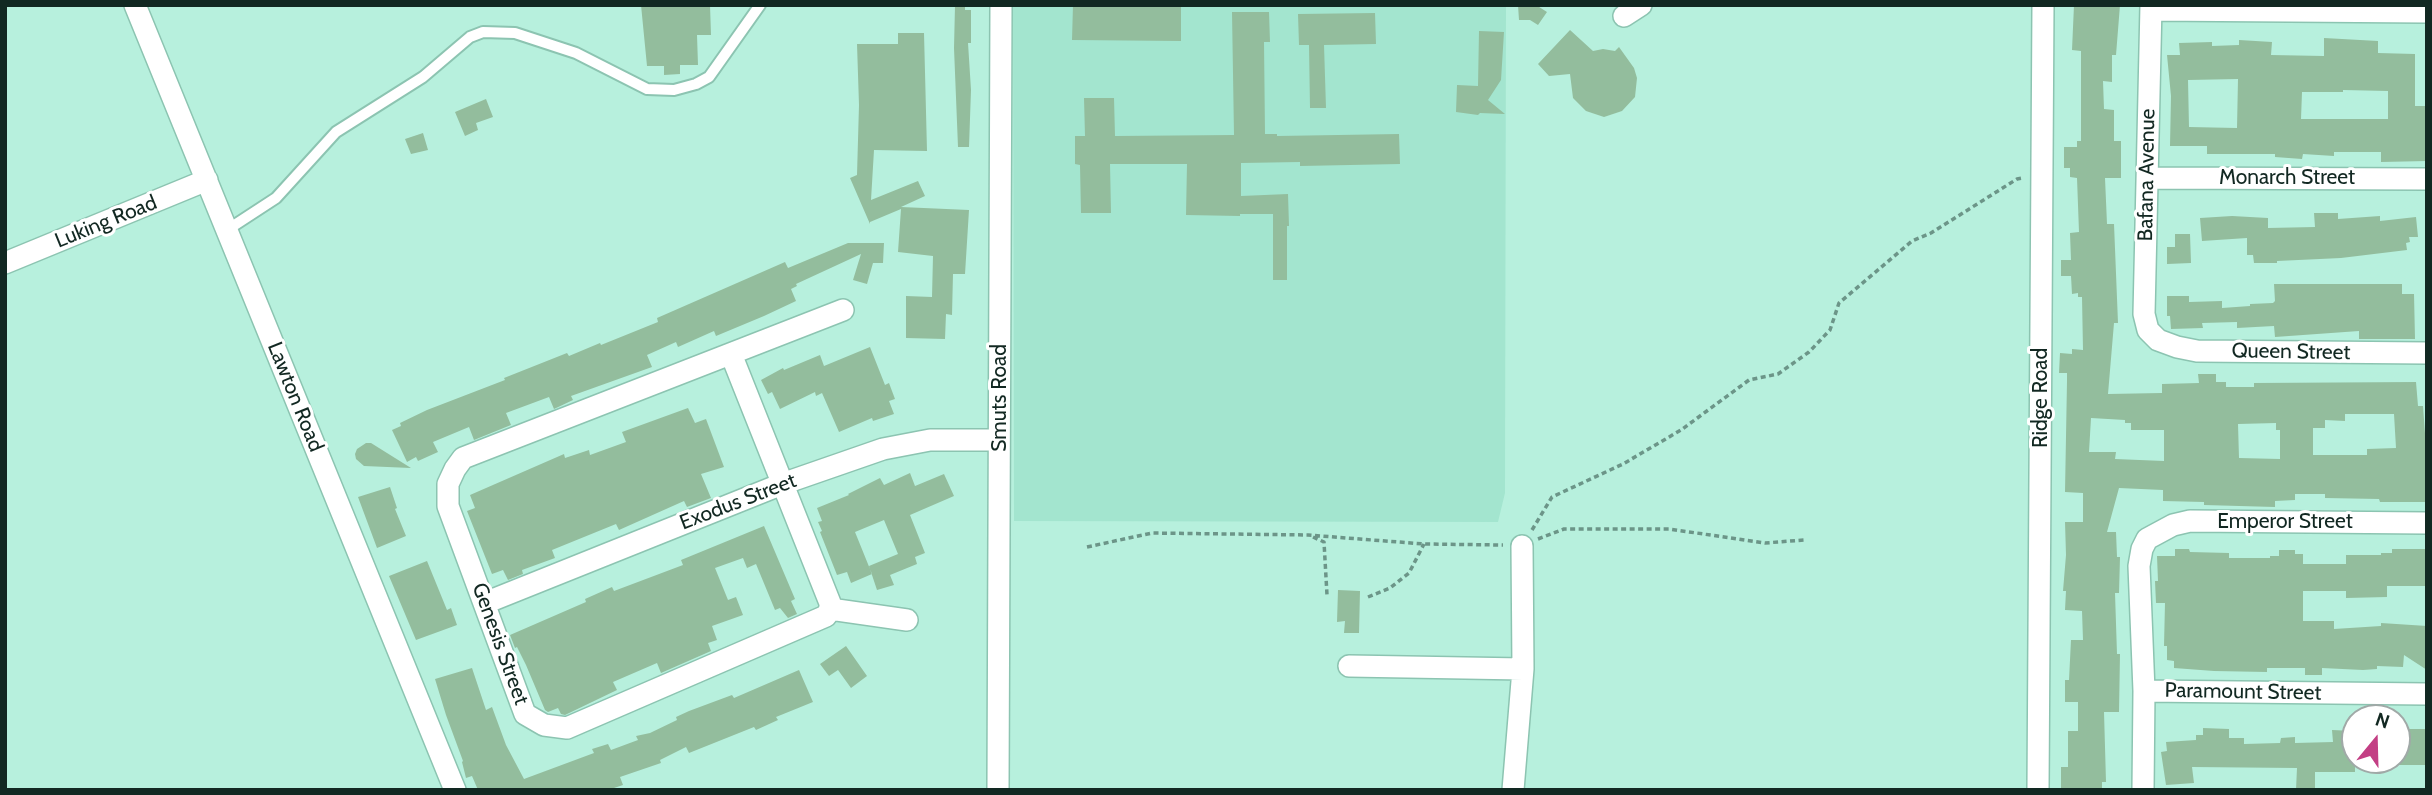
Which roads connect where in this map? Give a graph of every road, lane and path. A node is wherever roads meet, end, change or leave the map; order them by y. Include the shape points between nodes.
1 (135, 5) edge
2 (760, 5) edge
3 (1001, 5) edge
4 (2043, 5) edge
5 (2151, 7) edge
6 (2427, 12) edge
7 (2042, 176) junction
8 (2148, 177) junction
9 (2427, 179) edge
10 (207, 180) junction
11 (227, 230) junction
12 (5, 263) edge
13 (843, 310) dead end
14 (2158, 340) joint
15 (2427, 353) edge
16 (731, 354) junction
17 (999, 440) junction
18 (782, 484) junction
19 (2427, 523) edge
20 (1308, 535) junction
21 (1804, 540) dead end
22 (1424, 544) junction
23 (1522, 546) junction
24 (1087, 547) dead end
25 (1327, 595) dead end
26 (1368, 597) dead end
27 (485, 603) junction
28 (830, 609) junction
29 (907, 620) dead end
30 (1349, 666) dead end
31 (1523, 670) junction
32 (2144, 691) junction
33 (2427, 694) edge
34 (456, 790) edge
35 (998, 790) edge
36 (1513, 790) edge
37 (2038, 790) edge
38 (2143, 790) edge

1 - 10 street, Lawton Road
2 - 11 lane via 709,77 674,90 647,89 576,53 515,33 483,32 470,37 423,77 337,132 276,198
3 - 17 street, Smuts Road
4 - 7 street, Ridge Road
5 - 6 street
5 - 8 street, Bafana Avenue
7 - 23 path via 2017,179 1912,241 1839,303 1830,330 1778,374 1749,380 1635,458 1552,497
7 - 37 street, Ridge Road
8 - 9 street, Monarch Street
8 - 14 street, Bafana Avenue via 2144,314 2148,330
10 - 11 street, Lawton Road
10 - 12 street, Luking Road
11 - 34 street, Lawton Road
13 - 16 street, Genesis Street
14 - 15 street, Queen Street via 2197,351
16 - 18 street
16 - 27 street, Genesis Street via 464,458 447,484 448,506
17 - 18 street, Exodus Street via 929,440 894,447
17 - 35 street, Smuts Road
18 - 27 street, Exodus Street
18 - 28 street
19 - 32 street, Emperor Street via 2190,521 2147,539 2139,566
20 - 22 path
20 - 24 path via 1152,533
20 - 25 path via 1325,542
21 - 23 path via 1765,543 1669,529 1564,528
22 - 23 path
22 - 26 path via 1409,573
23 - 31 street
27 - 28 street, Genesis Street via 525,714 553,728 568,728 826,616
28 - 29 street
30 - 31 street
31 - 36 street
32 - 33 street, Paramount Street
32 - 38 street

